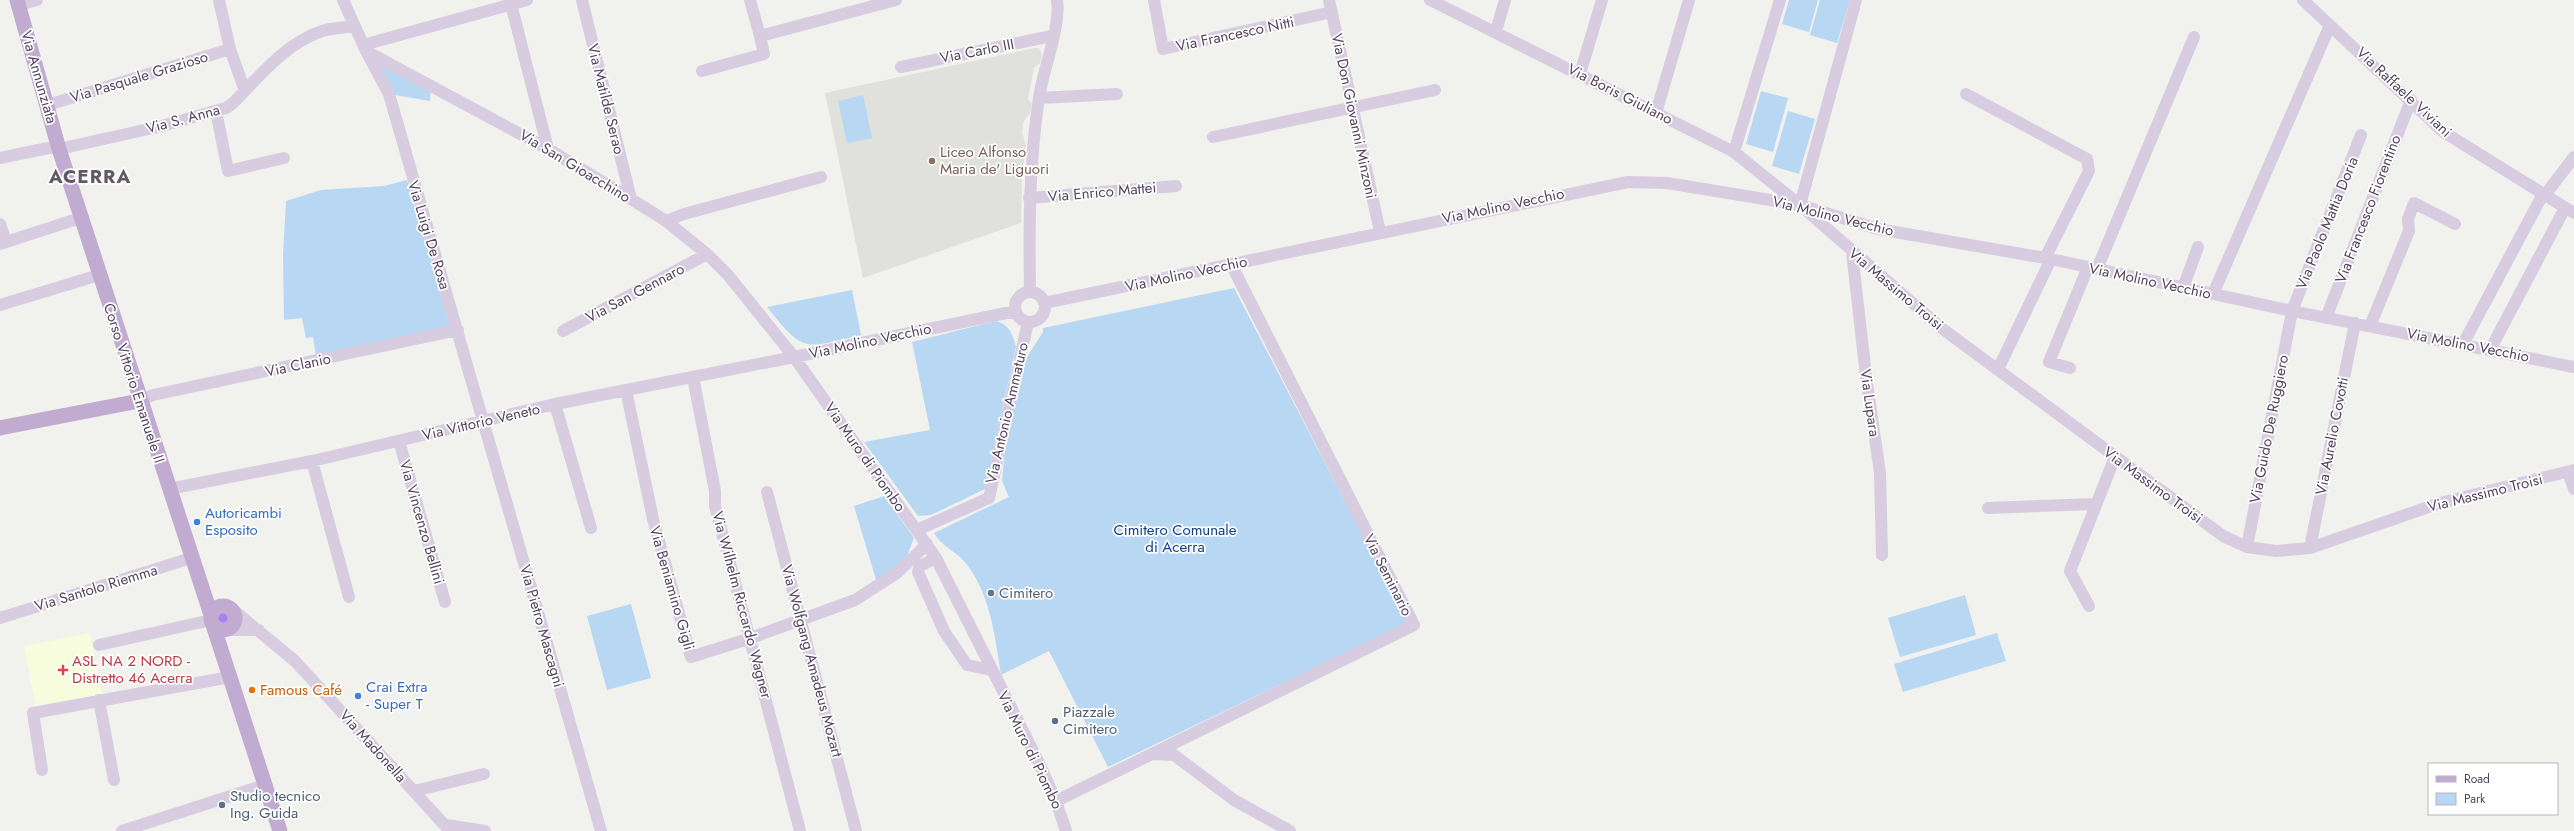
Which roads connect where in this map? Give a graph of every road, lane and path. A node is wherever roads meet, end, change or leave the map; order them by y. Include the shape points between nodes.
1 (37, 0) edge
2 (219, 0) edge
3 (343, 0) edge
4 (527, 0) edge
5 (582, 0) edge
6 (750, 0) edge
7 (896, 0) edge
8 (1057, 0) edge
9 (1154, 0) edge
10 (1329, 0) edge
11 (1430, 0) edge
12 (1505, 0) edge
13 (1602, 0) edge
14 (1689, 0) edge
15 (1780, 0) edge
16 (1856, 0) edge
17 (2303, 0) edge
18 (18, 3) edge
19 (512, 4) junction
20 (1332, 12) junction
21 (353, 26) junction
22 (2328, 30) dead end
23 (1496, 31) junction
24 (760, 36) junction
25 (1052, 36) junction
26 (2194, 37) dead end
27 (364, 48) junction
28 (230, 49) junction
29 (901, 67) dead end
30 (702, 71) dead end
31 (1580, 74) junction
32 (1435, 90) dead end
33 (245, 91) junction
34 (1117, 94) dead end
35 (1966, 94) dead end
36 (1039, 98) junction
37 (2411, 100) junction
38 (48, 105) junction
39 (1353, 109) junction
40 (216, 111) junction
41 (1656, 113) junction
42 (2361, 136) dead end
43 (1213, 137) dead end
44 (58, 147) junction
45 (548, 149) junction
46 (1734, 152) junction
47 (2574, 157) edge
48 (0, 158) edge
49 (284, 158) dead end
50 (821, 177) dead end
51 (1176, 186) dead end
52 (2544, 195) junction
53 (1029, 198) junction
54 (630, 199) junction
55 (1800, 205) junction
56 (2570, 211) edge
57 (82, 217) junction
58 (666, 221) junction
59 (0, 224) edge
60 (2455, 224) dead end
61 (1380, 232) junction
62 (3, 243) edge
63 (2198, 247) dead end
64 (1852, 252) junction
65 (707, 254) junction
66 (2048, 259) junction
67 (1231, 264) junction
68 (2093, 268) junction
69 (99, 275) junction
70 (2183, 288) junction
71 (1030, 292) junction
72 (2213, 294) junction
73 (1044, 303) junction
74 (0, 305) edge
75 (1016, 310) junction
76 (2292, 312) junction
77 (2326, 318) junction
78 (1028, 322) junction
79 (2355, 323) junction
80 (2370, 326) junction
81 (458, 330) junction
82 (562, 331) dead end
83 (2463, 344) junction
84 (2490, 350) junction
85 (794, 358) junction
86 (2000, 365) dead end
87 (2574, 367) edge
88 (2070, 368) dead end
89 (693, 377) junction
90 (626, 390) junction
91 (139, 401) junction
92 (555, 404) junction
93 (484, 422) junction
94 (0, 428) edge
95 (399, 441) junction
96 (2114, 456) junction
97 (312, 461) junction
98 (2571, 471) edge
99 (168, 489) junction
100 (2574, 489) edge
101 (767, 492) dead end
102 (2095, 504) junction
103 (1988, 508) dead end
104 (591, 528) dead end
105 (917, 530) junction
106 (926, 544) junction
107 (2247, 547) junction
108 (2310, 548) junction
109 (1882, 555) dead end
110 (191, 558) junction
111 (936, 558) junction
112 (349, 597) dead end
113 (445, 602) dead end
114 (2089, 606) dead end
115 (0, 618) edge
116 (223, 620) junction
117 (802, 620) junction
118 (259, 630) junction
119 (751, 638) junction
120 (99, 645) dead end
121 (228, 670) junction
122 (991, 670) junction
123 (99, 700) junction
124 (1152, 754) junction
125 (42, 770) dead end
126 (484, 774) dead end
127 (114, 780) dead end
128 (265, 785) junction
129 (414, 791) junction
130 (1056, 800) junction
131 (448, 828) edge
132 (122, 831) edge
133 (280, 831) edge
134 (485, 831) edge
135 (601, 831) edge
136 (800, 831) edge
137 (856, 831) edge
138 (1066, 831) edge
139 (1290, 831) edge

1 - 18 street
2 - 28 street
3 - 21 street
4 - 19 street
5 - 54 street, Via Matilde Serao
6 - 24 street
7 - 24 street
8 - 25 street via 1057,18
9 - 20 street, Via Francesco Nitti via 1163,49
10 - 20 street, Via Don Giovanni Minzoni
11 - 23 street, Via Boris Giuliano
12 - 23 street
13 - 31 street
14 - 41 street
15 - 46 street
16 - 55 street
17 - 37 street, Via Raffaele Viviani
18 - 38 main road, Via Annunziata
19 - 27 street
19 - 45 street
20 - 39 street, Via Don Giovanni Minzoni
21 - 27 street
21 - 33 street, Via S. Anna via 323,30 293,45
22 - 72 street
23 - 31 street, Via Boris Giuliano
24 - 30 street via 764,54
25 - 29 street, Via Carlo III
25 - 36 street
26 - 68 street
27 - 45 street, Via San Gioacchino
27 - 81 street, Via Luigi De Rosa via 389,94
28 - 33 street
28 - 38 street, Via Pasquale Grazioso
31 - 41 street, Via Boris Giuliano
32 - 39 street
33 - 40 street, Via S. Anna via 232,104
34 - 36 street
35 - 66 street via 2086,159 2089,171
36 - 53 street via 1030,161
37 - 52 street, Via Raffaele Viviani via 2442,131
37 - 77 street, Via Francesco Fiorentino
38 - 44 main road, Via Annunziata
39 - 43 street
39 - 61 street, Via Don Giovanni Minzoni
40 - 44 street, Via S. Anna via 162,126
40 - 49 street via 228,171
41 - 46 street, Via Boris Giuliano
42 - 76 street, Via Paolo Mattia Doria
44 - 48 street, Via S. Anna
44 - 57 main road, Corso Vittorio Emanuele II
45 - 54 street, Via San Gioacchino
46 - 55 street, Via Boris Giuliano
47 - 52 street
50 - 58 street
51 - 53 street, Via Enrico Mattei
52 - 56 street, Via Raffaele Viviani
52 - 83 street
53 - 71 street
54 - 58 street, Via San Gioacchino
55 - 61 street, Via Molino Vecchio via 1666,183 1628,182
55 - 64 street, Via Massimo Troisi
55 - 66 street, Via Molino Vecchio via 1878,229
56 - 84 street
57 - 62 street
57 - 69 main road, Corso Vittorio Emanuele II
58 - 65 street, Via San Gioacchino
59 - 62 street
60 - 80 street via 2414,203 2408,219 2409,231
61 - 67 street, Via Molino Vecchio
63 - 70 street
64 - 96 street, Via Massimo Troisi via 1940,327
64 - 109 street, Via Lupara via 1880,473
65 - 82 street, Via San Gennaro
65 - 85 street, Via San Gioacchino via 728,275
66 - 68 street, Via Molino Vecchio
66 - 86 street
67 - 73 street, Via Molino Vecchio
67 - 124 street, Via Seminario via 1414,625
68 - 70 street, Via Molino Vecchio
68 - 88 street via 2049,362
69 - 74 street
69 - 91 main road, Corso Vittorio Emanuele II
70 - 72 street, Via Molino Vecchio
71 - 73 street via 1039,296
71 - 75 street via 1018,299
72 - 76 street, Via Molino Vecchio
73 - 78 street via 1041,317
75 - 78 street via 1019,317
75 - 85 street, Via Molino Vecchio
76 - 77 street, Via Molino Vecchio
76 - 107 street, Via Guido De Ruggiero
77 - 79 street, Via Molino Vecchio
78 - 105 street, Via Antonio Ammaturo via 989,498
79 - 80 street, Via Molino Vecchio
79 - 108 street, Via Aurelio Covotti
80 - 83 street, Via Molino Vecchio
81 - 91 street, Via Clanio
81 - 93 street, Via Luigi De Rosa
83 - 84 street, Via Molino Vecchio
84 - 87 street, Via Molino Vecchio
85 - 89 street, Via Vittorio Veneto
85 - 105 street, Via Muro di Piombo
89 - 90 street, Via Vittorio Veneto
89 - 119 street, Via Wilhelm Riccardo Wagner via 716,506
90 - 92 street, Via Vittorio Veneto
90 - 119 street, Via Beniamino Gigli via 653,519 691,657
91 - 94 main road
91 - 99 main road, Corso Vittorio Emanuele II
92 - 93 street, Via Vittorio Veneto
92 - 104 street
93 - 95 street, Via Vittorio Veneto
93 - 135 street, Via Pietro Mascagni
95 - 97 street, Via Vittorio Veneto
95 - 113 street, Via Vincenzo Bellini
96 - 102 street
96 - 107 street, Via Massimo Troisi via 2223,536
97 - 99 street, Via Vittorio Veneto
97 - 112 street
98 - 100 street
98 - 108 street, Via Massimo Troisi via 2440,503
99 - 110 main road, Corso Vittorio Emanuele II
101 - 117 street, Via Wolfgang Amadeus Mozart
102 - 103 street
102 - 114 street via 2070,571
105 - 106 street, Via Muro di Piombo
106 - 111 street, Via Muro di Piombo
106 - 117 street, Via Beniamino Gigli via 897,573 854,600
107 - 108 street, Via Massimo Troisi via 2276,551
110 - 115 street, Via Santolo Riemma
110 - 116 main road, Corso Vittorio Emanuele II via 201,583
111 - 122 street, Via Muro di Piombo
111 - 122 street via 920,566 918,572 939,621 967,664
116 - 118 street, Via Madonella
116 - 118 street
116 - 120 street
116 - 121 main road
117 - 119 street, Via Beniamino Gigli
117 - 137 street, Via Wolfgang Amadeus Mozart
118 - 129 street, Via Madonella via 295,661
119 - 136 street, Via Wilhelm Riccardo Wagner
121 - 123 street
121 - 128 main road
122 - 130 street, Via Muro di Piombo
123 - 125 street via 33,713
123 - 127 street
124 - 130 street
124 - 139 street via 1174,755 1234,800
126 - 129 street
128 - 132 street
128 - 133 main road
129 - 131 street, Via Madonella
130 - 138 street, Via Muro di Piombo
131 - 134 street

